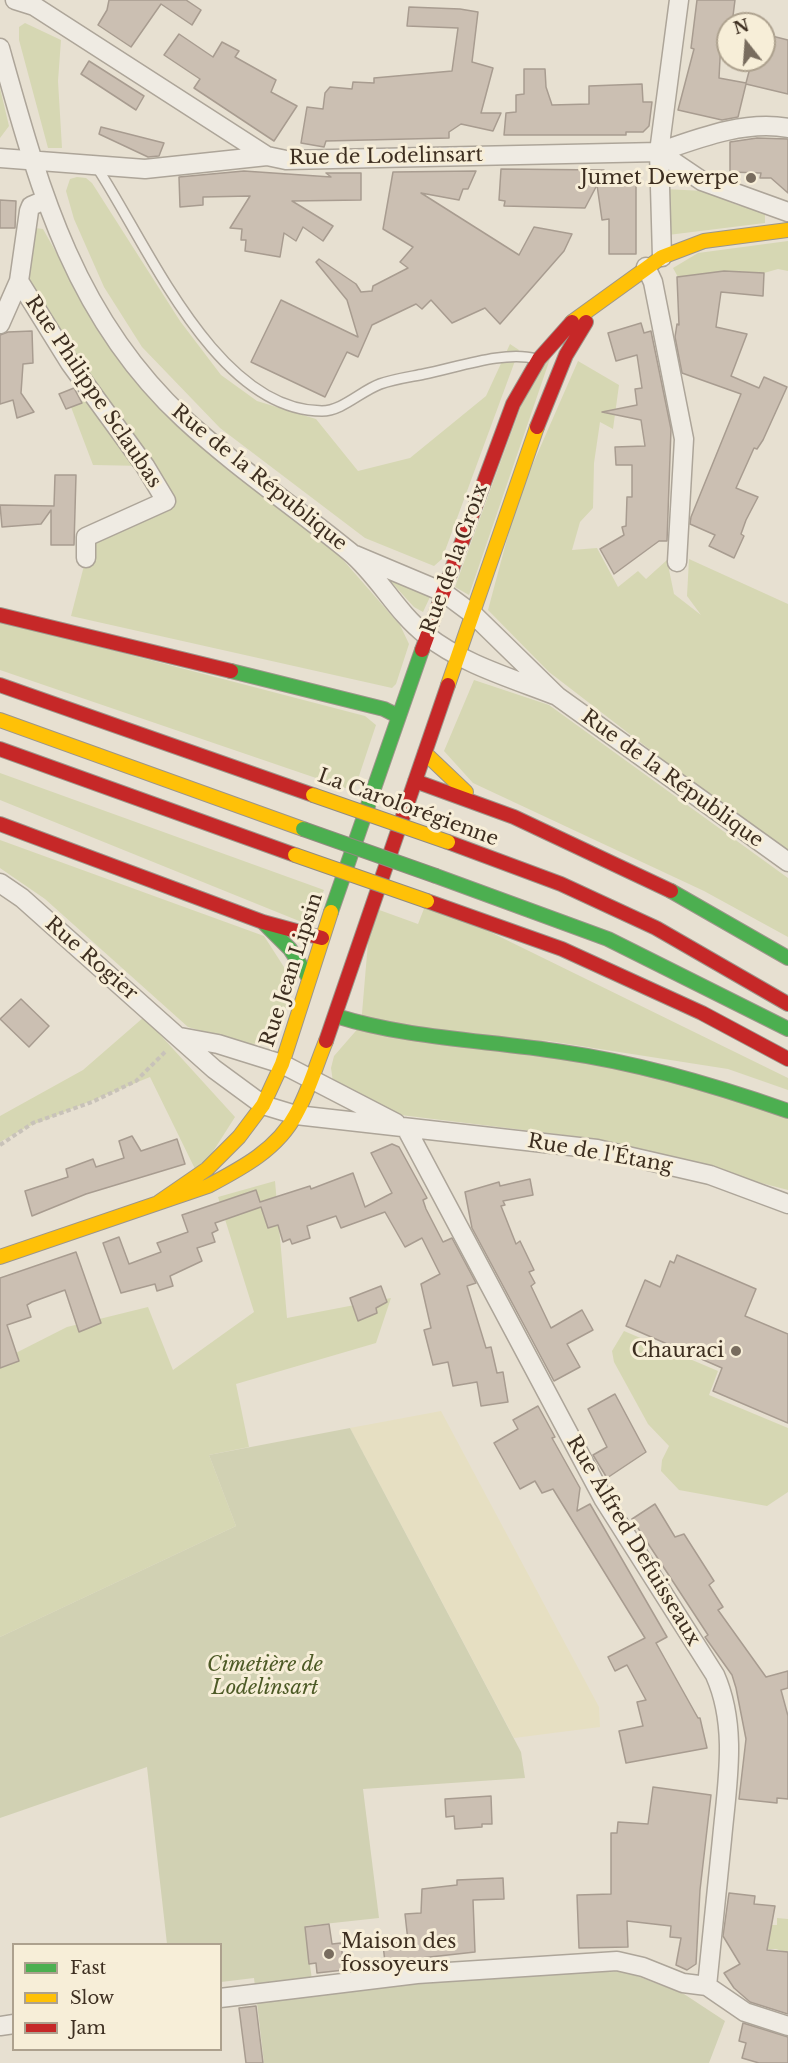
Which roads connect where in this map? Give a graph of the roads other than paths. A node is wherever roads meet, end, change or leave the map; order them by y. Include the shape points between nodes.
1 (15, 0) edge
2 (679, 0) edge
3 (0, 48) edge
4 (788, 128) edge
5 (659, 152) junction
6 (267, 156) junction
7 (0, 158) edge
8 (32, 161) junction
9 (96, 166) junction
10 (45, 200) junction
11 (788, 212) edge
12 (788, 230) edge
13 (662, 257) junction
14 (646, 267) junction
15 (19, 281) junction
16 (602, 299) junction
17 (0, 324) edge
18 (539, 359) junction
19 (352, 554) junction
20 (86, 558) dead end
21 (677, 562) dead end
22 (443, 592) junction
23 (0, 615) edge
24 (474, 615) junction
25 (427, 636) junction
26 (460, 656) junction
27 (0, 685) edge
28 (557, 696) junction
29 (398, 716) junction
30 (0, 720) edge
31 (0, 749) edge
32 (424, 753) junction
33 (402, 780) junction
34 (374, 786) junction
35 (477, 801) junction
36 (0, 824) edge
37 (354, 846) joint
38 (788, 862) edge
39 (0, 883) edge
40 (371, 907) junction
41 (263, 922) junction
42 (322, 938) junction
43 (788, 958) edge
44 (309, 978) junction
45 (788, 1004) edge
46 (336, 1016) junction
47 (788, 1029) edge
48 (180, 1037) junction
49 (788, 1059) edge
50 (282, 1064) junction
51 (312, 1078) junction
52 (263, 1105) junction
53 (788, 1111) edge
54 (296, 1115) junction
55 (406, 1128) junction
56 (159, 1202) junction
57 (788, 1204) edge
58 (0, 1257) edge
59 (707, 1986) junction
60 (222, 1998) edge
61 (788, 2026) edge

1 - 6 street, Rue de Lodelinsart via 34,6
2 - 5 street
3 - 8 street, Rue de la République
4 - 5 street, Rue de Lodelinsart via 768,124 704,137
5 - 6 street, Rue de Lodelinsart via 309,161
5 - 11 street via 702,181
5 - 13 street
6 - 9 street via 162,168
7 - 8 street
8 - 9 street
8 - 10 street, Rue de la République
9 - 18 lane via 175,299 204,340 253,386 291,406 323,411 399,379 514,356
10 - 15 street via 29,211
10 - 19 street, Rue de la République via 83,286 139,371 184,419
12 - 13 main road, Rue de la Croix via 704,241
13 - 14 main road, Rue de la Croix
14 - 16 main road, Rue de la Croix
14 - 21 street via 653,282 684,439
15 - 17 street
15 - 20 street, Rue Philippe Sclaubas via 70,363 166,501 86,537
16 - 18 main road, Rue de la Croix via 572,322
16 - 24 main road, Rue de la Croix via 566,355 548,395
18 - 22 main road, Rue de la Croix via 513,404
19 - 22 street, Rue de la République
19 - 25 street, Rue de la République
22 - 24 street, Rue de la République
22 - 25 main road, Rue de la Croix
23 - 29 main road via 384,709
24 - 26 main road, Rue de la Croix
24 - 28 street, Rue de la République
25 - 26 street, Rue de la République
25 - 29 main road, Rue de la Croix
26 - 28 street, Rue de la République
26 - 32 main road, Rue de la Croix
27 - 45 main road, La Carolorégienne, bridge via 561,884 656,928
28 - 38 street, Rue de la République
29 - 32 main road
29 - 34 main road, Rue de la Croix
30 - 47 main road, bridge via 608,939
31 - 49 main road, bridge via 562,949 702,1013
32 - 33 main road, Rue de la Croix
32 - 35 main road
33 - 34 main road
33 - 35 main road
33 - 40 main road, Rue de la Croix via 390,857
34 - 37 main road, Rue de la Croix
35 - 43 main road via 610,860 716,914
36 - 41 main road
37 - 42 main road, Rue Jean Lipsin
39 - 48 street, Rue Rogier
40 - 42 main road via 343,932
40 - 46 main road
41 - 42 main road
41 - 44 main road via 290,949
42 - 44 main road, Rue Jean Lipsin
44 - 46 main road
44 - 50 main road, Rue Jean Lipsin
46 - 51 main road
46 - 53 main road via 394,1031 534,1047 657,1070
48 - 50 street
48 - 52 street, Rue Rogier via 214,1069
50 - 51 street, Rue de l'Étang
50 - 52 main road, Rue Jean Lipsin
51 - 54 main road
51 - 55 street, Rue de l'Étang
52 - 54 street, Rue de l'Étang
52 - 56 main road, Rue Jean Lipsin via 239,1137 207,1169
54 - 55 street, Rue de l'Étang
54 - 56 main road via 272,1146 240,1169 208,1186
55 - 57 street, Rue de l'Étang via 597,1149 710,1175
55 - 59 street, Rue Alfred Defuisseaux via 604,1500 723,1693 729,1754
56 - 58 main road
59 - 60 street via 683,1983 617,1961 417,1974
59 - 61 street via 745,2012

